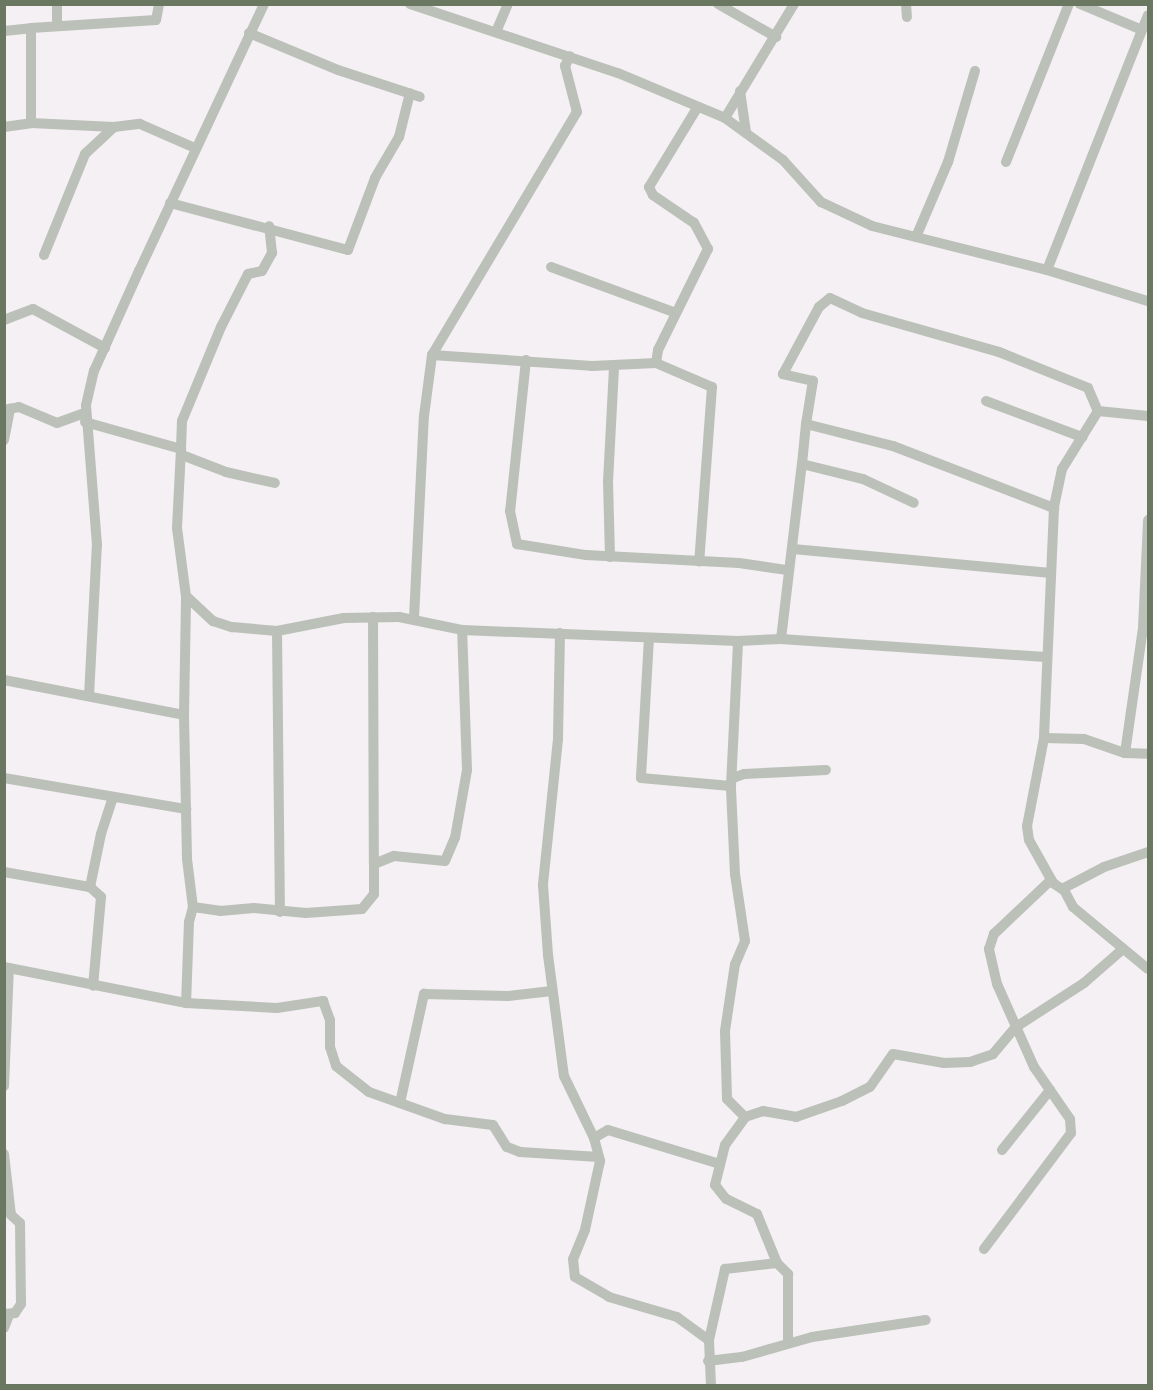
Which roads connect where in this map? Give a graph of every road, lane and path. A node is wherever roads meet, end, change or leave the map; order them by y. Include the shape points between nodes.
1 (57, 4) edge
2 (159, 4) edge
3 (264, 4) edge
4 (410, 4) edge
5 (508, 4) edge
6 (718, 4) edge
7 (794, 4) edge
8 (906, 4) edge
9 (1069, 4) edge
10 (1080, 4) edge
11 (1149, 15) edge
12 (907, 17) dead end
13 (57, 26) junction
14 (31, 28) junction
15 (1142, 30) junction
16 (4, 31) edge
17 (496, 32) junction
18 (249, 33) junction
19 (776, 37) junction
20 (570, 56) junction
21 (975, 71) dead end
22 (740, 91) junction
23 (697, 108) junction
24 (725, 118) junction
25 (31, 123) junction
26 (4, 127) edge
27 (114, 127) junction
28 (746, 132) junction
29 (195, 148) junction
30 (1006, 162) dead end
31 (170, 203) junction
32 (269, 226) junction
33 (916, 237) junction
34 (44, 255) dead end
35 (551, 267) dead end
36 (1047, 270) junction
37 (1149, 301) edge
38 (676, 313) junction
39 (4, 320) edge
40 (105, 348) junction
41 (432, 355) junction
42 (526, 360) junction
43 (656, 363) junction
44 (614, 366) junction
45 (986, 401) dead end
46 (7, 410) edge
47 (1098, 411) junction
48 (1149, 416) edge
49 (85, 418) junction
50 (806, 424) junction
51 (1082, 437) junction
52 (4, 440) edge
53 (182, 452) junction
54 (802, 464) junction
55 (275, 483) dead end
56 (914, 503) dead end
57 (1054, 508) junction
58 (1149, 520) edge
59 (793, 549) junction
60 (610, 557) junction
61 (699, 562) junction
62 (787, 570) junction
63 (1051, 573) junction
64 (186, 596) junction
65 (373, 617) junction
66 (414, 618) junction
67 (462, 630) junction
68 (277, 631) junction
69 (560, 633) junction
70 (649, 638) junction
71 (781, 639) junction
72 (738, 641) junction
73 (1046, 657) junction
74 (4, 680) edge
75 (89, 696) junction
76 (184, 715) junction
77 (1044, 738) junction
78 (1125, 753) junction
79 (1149, 754) edge
80 (826, 770) dead end
81 (4, 778) edge
82 (732, 784) junction
83 (113, 797) junction
84 (186, 809) junction
85 (1149, 852) edge
86 (374, 864) junction
87 (4, 872) edge
88 (1051, 880) junction
89 (90, 887) junction
90 (1063, 888) junction
91 (193, 907) junction
92 (280, 912) junction
93 (1123, 949) junction
94 (7, 967) edge
95 (1149, 969) edge
96 (93, 986) junction
97 (552, 992) junction
98 (186, 1003) junction
99 (1016, 1027) junction
100 (4, 1086) edge
101 (1050, 1090) junction
102 (400, 1103) junction
103 (745, 1117) junction
104 (594, 1138) junction
105 (1002, 1150) dead end
106 (4, 1154) edge
107 (599, 1157) junction
108 (720, 1164) junction
109 (8, 1215) edge
110 (984, 1249) dead end
111 (777, 1263) junction
112 (7, 1314) edge
113 (926, 1320) dead end
114 (4, 1328) edge
115 (788, 1342) junction
116 (709, 1343) junction
117 (729, 1359) junction
118 (708, 1361) junction
119 (711, 1386) edge

1 - 13 street
2 - 13 street via 156,20
3 - 18 street
4 - 17 street
5 - 17 street
6 - 19 street
7 - 19 street
8 - 12 street
9 - 30 street
10 - 15 street
11 - 15 street
13 - 14 street
14 - 16 street
14 - 25 street
15 - 36 street
17 - 20 street
18 - 29 street
18 - 32 street via 338,70 415,95 399,136 375,178 348,250
19 - 22 street
20 - 23 street
20 - 41 street via 565,66 578,112
21 - 33 street via 948,162
22 - 24 street
22 - 28 street
23 - 24 street
23 - 38 street via 649,187 653,195 694,223 707,241 705,257
24 - 28 street
25 - 26 street
25 - 27 street
27 - 29 street via 140,123
27 - 34 street via 85,154
28 - 33 street via 783,160 821,202 872,226
29 - 31 street
31 - 32 street
31 - 40 street
32 - 53 street via 272,253 262,271 248,274 221,327 182,421
33 - 36 street
35 - 38 street
36 - 37 street
38 - 43 street
39 - 40 street via 33,309
40 - 49 street via 94,372
41 - 42 street
41 - 66 street via 424,416
42 - 44 street
42 - 60 street via 510,512 517,544 535,550
43 - 44 street
43 - 61 street via 712,387
44 - 60 street via 608,482
45 - 51 street
46 - 49 street via 19,407 57,423
46 - 52 street
47 - 48 street
47 - 50 street via 1088,388 999,352 862,313 830,298 819,307 783,374 813,381
47 - 51 street
49 - 53 street
49 - 75 street via 97,545
50 - 54 street
50 - 57 street via 893,446
51 - 57 street via 1062,469
53 - 55 street via 226,472
53 - 64 street via 176,491 177,528
54 - 56 street via 863,479
54 - 59 street
57 - 63 street
58 - 78 street via 1143,628
59 - 62 street
59 - 63 street
60 - 61 street
61 - 62 street
62 - 71 street
63 - 73 street
64 - 68 street via 213,621
64 - 76 street
65 - 66 street
65 - 68 street
65 - 86 street
66 - 67 street
67 - 69 street
67 - 86 street via 467,770 456,838 445,861 394,856
68 - 92 street
69 - 70 street
69 - 97 street via 558,739 543,885
70 - 72 street
70 - 82 street via 641,778
71 - 72 street
71 - 73 street
72 - 82 street
73 - 77 street
74 - 75 street
75 - 76 street
76 - 84 street
77 - 78 street via 1084,740
77 - 88 street via 1027,826 1029,840
78 - 79 street
80 - 82 street via 744,774
81 - 83 street
82 - 103 street via 735,874 745,941 735,964 725,1031 727,1099
83 - 84 street
83 - 89 street via 100,834
84 - 91 street
85 - 90 street via 1104,867
86 - 92 street via 374,894 362,909
87 - 89 street
88 - 90 street
88 - 99 street via 994,934 989,949 997,984
89 - 96 street via 101,897
90 - 93 street via 1073,907
91 - 92 street
91 - 98 street
93 - 95 street
93 - 99 street via 1084,983
94 - 96 street
94 - 100 street
96 - 98 street
97 - 102 street via 508,996 424,994
97 - 104 street via 564,1076
98 - 102 street via 276,1008 323,1001 330,1020 330,1047 336,1066 369,1092
99 - 101 street via 1034,1067
99 - 103 street via 993,1054 970,1062 944,1063 893,1054 870,1087 842,1101 796,1117 763,1111
101 - 105 street
101 - 110 street via 1070,1119 1071,1133
102 - 107 street via 445,1119 493,1125 507,1147 520,1152
103 - 108 street via 725,1146
104 - 107 street
104 - 108 street via 608,1130
106 - 109 street
107 - 116 street via 585,1230 573,1259 575,1277 609,1297 676,1317
108 - 111 street via 715,1185 726,1199 757,1214
109 - 112 street via 20,1223 21,1304
111 - 115 street via 788,1274
111 - 116 street via 725,1269
112 - 114 street
113 - 115 street
115 - 117 street
116 - 117 street
116 - 118 street
117 - 118 street
118 - 119 street

